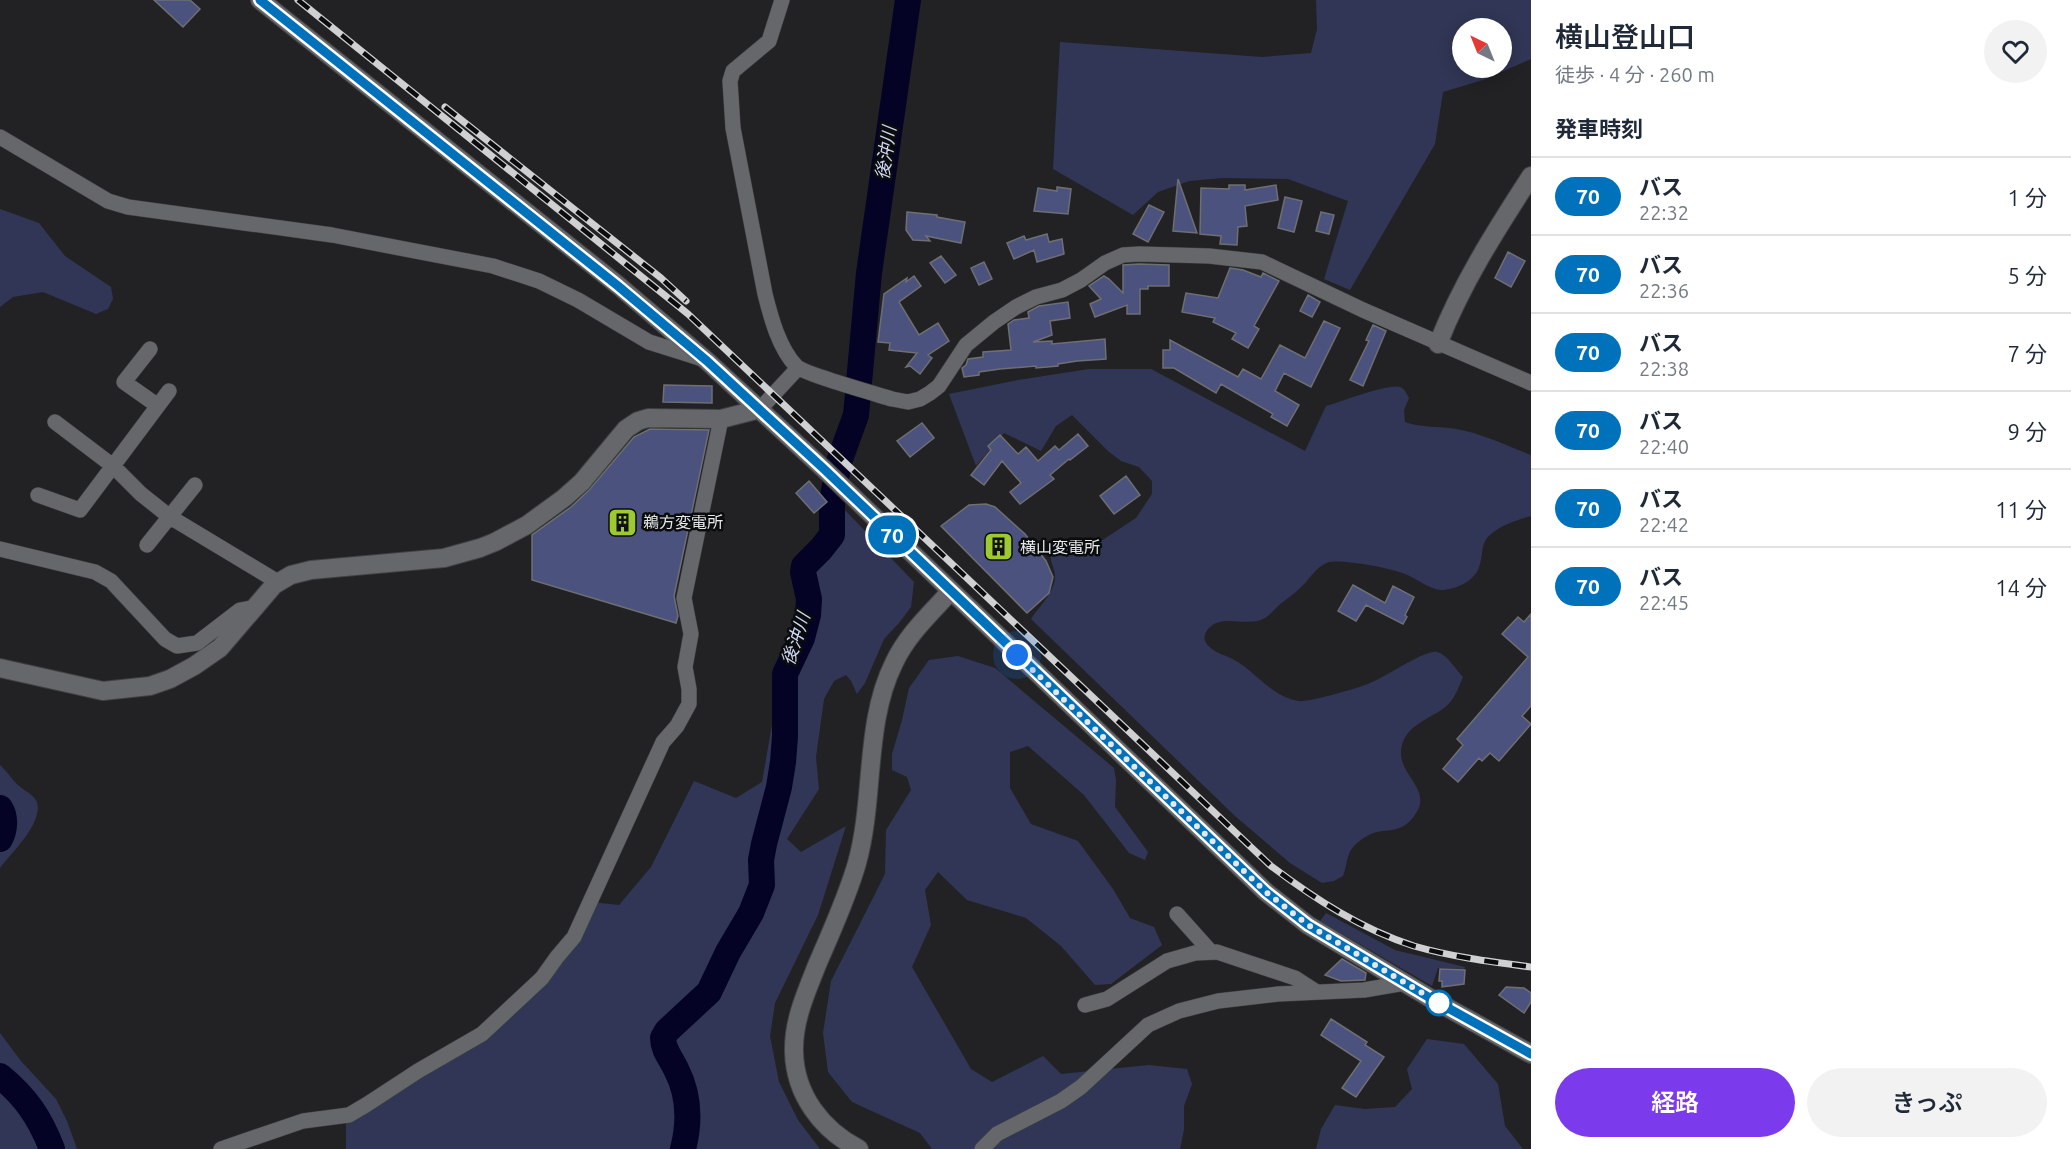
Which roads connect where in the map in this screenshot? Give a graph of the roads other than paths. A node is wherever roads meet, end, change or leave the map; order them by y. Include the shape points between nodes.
1 (260, 0) edge
2 (782, 0) edge
3 (0, 137) edge
4 (1531, 176) edge
5 (1438, 344) junction
6 (150, 349) dead end
7 (707, 361) junction
8 (798, 368) junction
9 (1531, 383) edge
10 (169, 391) dead end
11 (158, 406) junction
12 (760, 409) junction
13 (721, 419) junction
14 (55, 422) dead end
15 (113, 466) junction
16 (195, 485) dead end
17 (38, 495) dead end
18 (170, 517) junction
19 (147, 546) dead end
20 (0, 549) edge
21 (278, 582) junction
22 (950, 592) junction
23 (255, 607) junction
24 (0, 668) edge
25 (1177, 914) dead end
26 (1211, 952) junction
27 (1405, 983) junction
28 (1316, 991) junction
29 (1085, 1005) dead end
30 (1531, 1054) edge
31 (221, 1149) edge
32 (859, 1149) edge
33 (982, 1149) edge

1 - 7 street
2 - 8 street via 769,41 734,71 730,102 765,294 783,344
3 - 7 street via 108,201 332,235 493,266 578,300 648,342
4 - 5 street via 1483,251
5 - 8 street via 1262,262 1209,256 1123,255 994,322 966,345 939,386 920,399 892,399
5 - 9 street
6 - 11 street via 124,382
7 - 12 street
8 - 12 street
10 - 11 street
11 - 15 street
12 - 13 street
12 - 22 street
13 - 21 street via 638,421 626,429 564,498 527,525 480,548 444,558 311,570
13 - 31 street via 684,598 691,634 685,667 689,704 678,726 663,742 574,938 542,978 482,1034 366,1105 349,1115 303,1120
14 - 15 street
15 - 17 street via 80,510
15 - 18 street
16 - 18 street
18 - 19 street
18 - 21 street
20 - 23 street via 95,572 111,581 165,639 177,646 197,643 240,610
21 - 23 street
22 - 27 street via 1266,892 1308,925
22 - 32 street via 912,633 890,674 876,716 867,814 857,864 795,1029 797,1078 803,1094 816,1116
23 - 24 street via 219,648 186,671 150,686 103,691
25 - 26 street
26 - 28 street via 1295,978
26 - 29 street via 1167,961 1107,999
27 - 28 street via 1364,990
27 - 30 street
28 - 33 street via 1218,1001 1179,1011 1148,1025 1081,1087 997,1134

